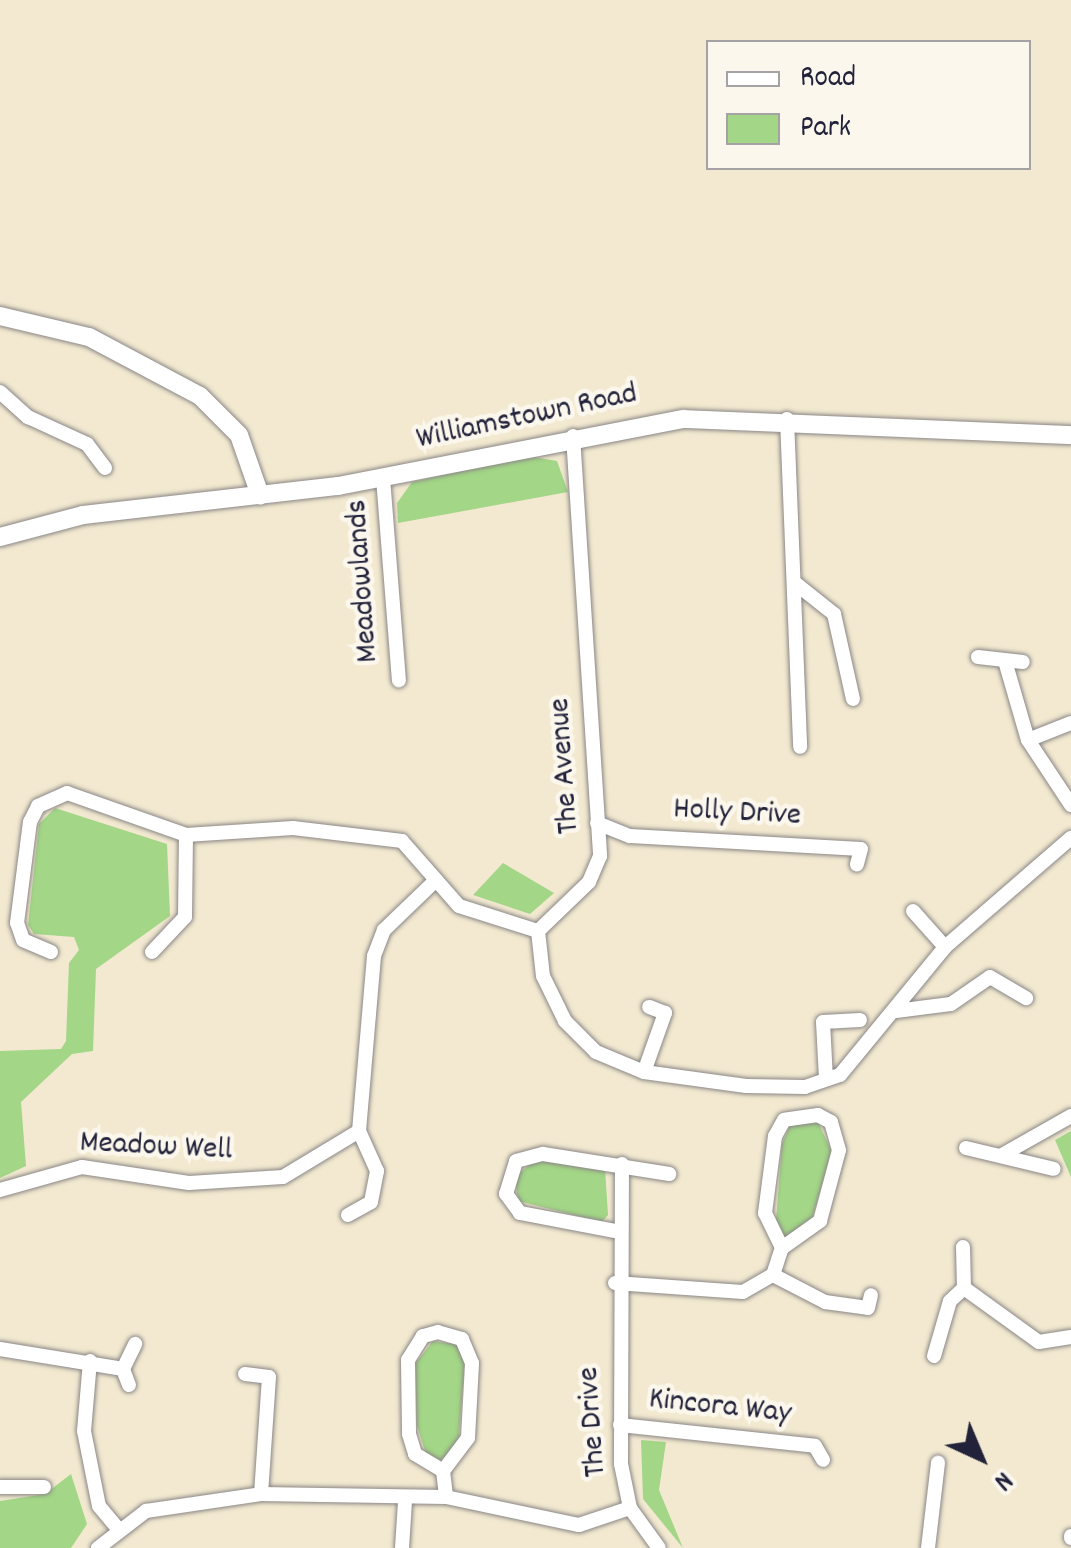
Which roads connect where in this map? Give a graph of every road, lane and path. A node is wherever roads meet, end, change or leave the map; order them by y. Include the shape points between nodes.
1 (0, 316) edge
2 (0, 392) edge
3 (787, 419) junction
4 (573, 436) junction
5 (1071, 436) edge
6 (105, 468) dead end
7 (384, 478) junction
8 (260, 495) junction
9 (0, 537) edge
10 (795, 582) junction
11 (978, 656) dead end
12 (1006, 661) junction
13 (1023, 662) dead end
14 (399, 680) dead end
15 (852, 698) dead end
16 (1071, 723) edge
17 (1028, 740) junction
18 (800, 747) dead end
19 (1071, 805) edge
20 (598, 823) junction
21 (186, 835) junction
22 (1071, 838) edge
23 (857, 864) dead end
24 (436, 880) junction
25 (913, 911) dead end
26 (538, 931) junction
27 (945, 947) junction
28 (51, 952) dead end
29 (152, 952) dead end
30 (1026, 998) dead end
31 (650, 1008) dead end
32 (896, 1011) junction
33 (860, 1020) dead end
34 (644, 1072) junction
35 (826, 1079) junction
36 (1071, 1116) edge
37 (359, 1131) junction
38 (966, 1148) dead end
39 (1002, 1156) junction
40 (622, 1164) junction
41 (1054, 1170) dead end
42 (670, 1174) dead end
43 (0, 1190) edge
44 (348, 1216) dead end
45 (615, 1231) junction
46 (964, 1247) dead end
47 (782, 1248) junction
48 (773, 1275) junction
49 (615, 1283) junction
50 (964, 1288) junction
51 (871, 1295) dead end
52 (1071, 1337) edge
53 (135, 1344) dead end
54 (0, 1349) edge
55 (934, 1356) dead end
56 (90, 1361) junction
57 (123, 1369) junction
58 (246, 1374) dead end
59 (130, 1385) dead end
60 (620, 1425) junction
61 (828, 1432) dead end
62 (814, 1446) junction
63 (824, 1460) dead end
64 (938, 1462) dead end
65 (443, 1471) junction
66 (0, 1487) edge
67 (44, 1487) dead end
68 (261, 1494) junction
69 (446, 1498) junction
70 (405, 1500) junction
71 (630, 1508) junction
72 (116, 1526) junction
73 (98, 1548) edge
74 (402, 1548) edge
75 (658, 1548) edge
76 (928, 1548) edge

1 - 8 street via 88,337 200,396 239,436
2 - 6 street via 28,417 87,444
3 - 4 street, Williamstown Road via 684,418
3 - 5 street, Williamstown Road
3 - 10 street
4 - 7 street, Williamstown Road
4 - 20 street, The Avenue
7 - 8 street, Williamstown Road
7 - 14 street, Meadowlands
8 - 9 street, Williamstown Road via 83,514
10 - 15 street via 834,614
10 - 18 street
11 - 12 street
12 - 13 street
12 - 17 street
16 - 17 street
17 - 19 street
20 - 23 street, Holly Drive via 630,836 861,849
20 - 26 street, The Avenue via 589,882
21 - 24 street via 294,828 381,836 410,848
21 - 28 street via 67,793 38,806 17,923 23,940
21 - 29 street via 185,918
22 - 27 street
24 - 26 street via 488,920
24 - 37 street via 384,930 374,956
25 - 27 street
26 - 34 street via 544,976 565,1021 596,1052
27 - 32 street
30 - 32 street via 990,977 950,1004
31 - 34 street via 665,1014
32 - 35 street
33 - 35 street via 823,1022
34 - 35 street via 746,1086
36 - 39 street
37 - 43 street, Meadow Well via 282,1177 189,1183 82,1167
37 - 44 street via 377,1171 371,1202
38 - 39 street
39 - 41 street
40 - 42 street
40 - 45 street, The Drive
40 - 45 street via 529,1154 506,1178 511,1204 535,1220
45 - 49 street, The Drive
46 - 50 street
47 - 47 street via 765,1213 774,1136 784,1120 818,1115 831,1122 838,1150 820,1222
47 - 48 street
48 - 49 street via 743,1292
48 - 51 street via 826,1302 868,1308
49 - 60 street, The Drive
50 - 52 street via 1039,1342
50 - 55 street via 950,1300
53 - 57 street
54 - 56 street
56 - 57 street
56 - 72 street via 84,1431 100,1506
57 - 59 street
58 - 68 street via 269,1378
60 - 62 street, Kincora Way
60 - 71 street, The Drive
61 - 62 street, Kincora Way
62 - 63 street, Kincora Way
64 - 76 street
65 - 65 street via 415,1454 409,1434 408,1360 424,1336 438,1332 462,1339 472,1363 468,1438
65 - 69 street
66 - 67 street
68 - 70 street
68 - 72 street via 180,1501
69 - 70 street
69 - 71 street via 580,1525
70 - 74 street
71 - 75 street, The Drive
72 - 73 street

